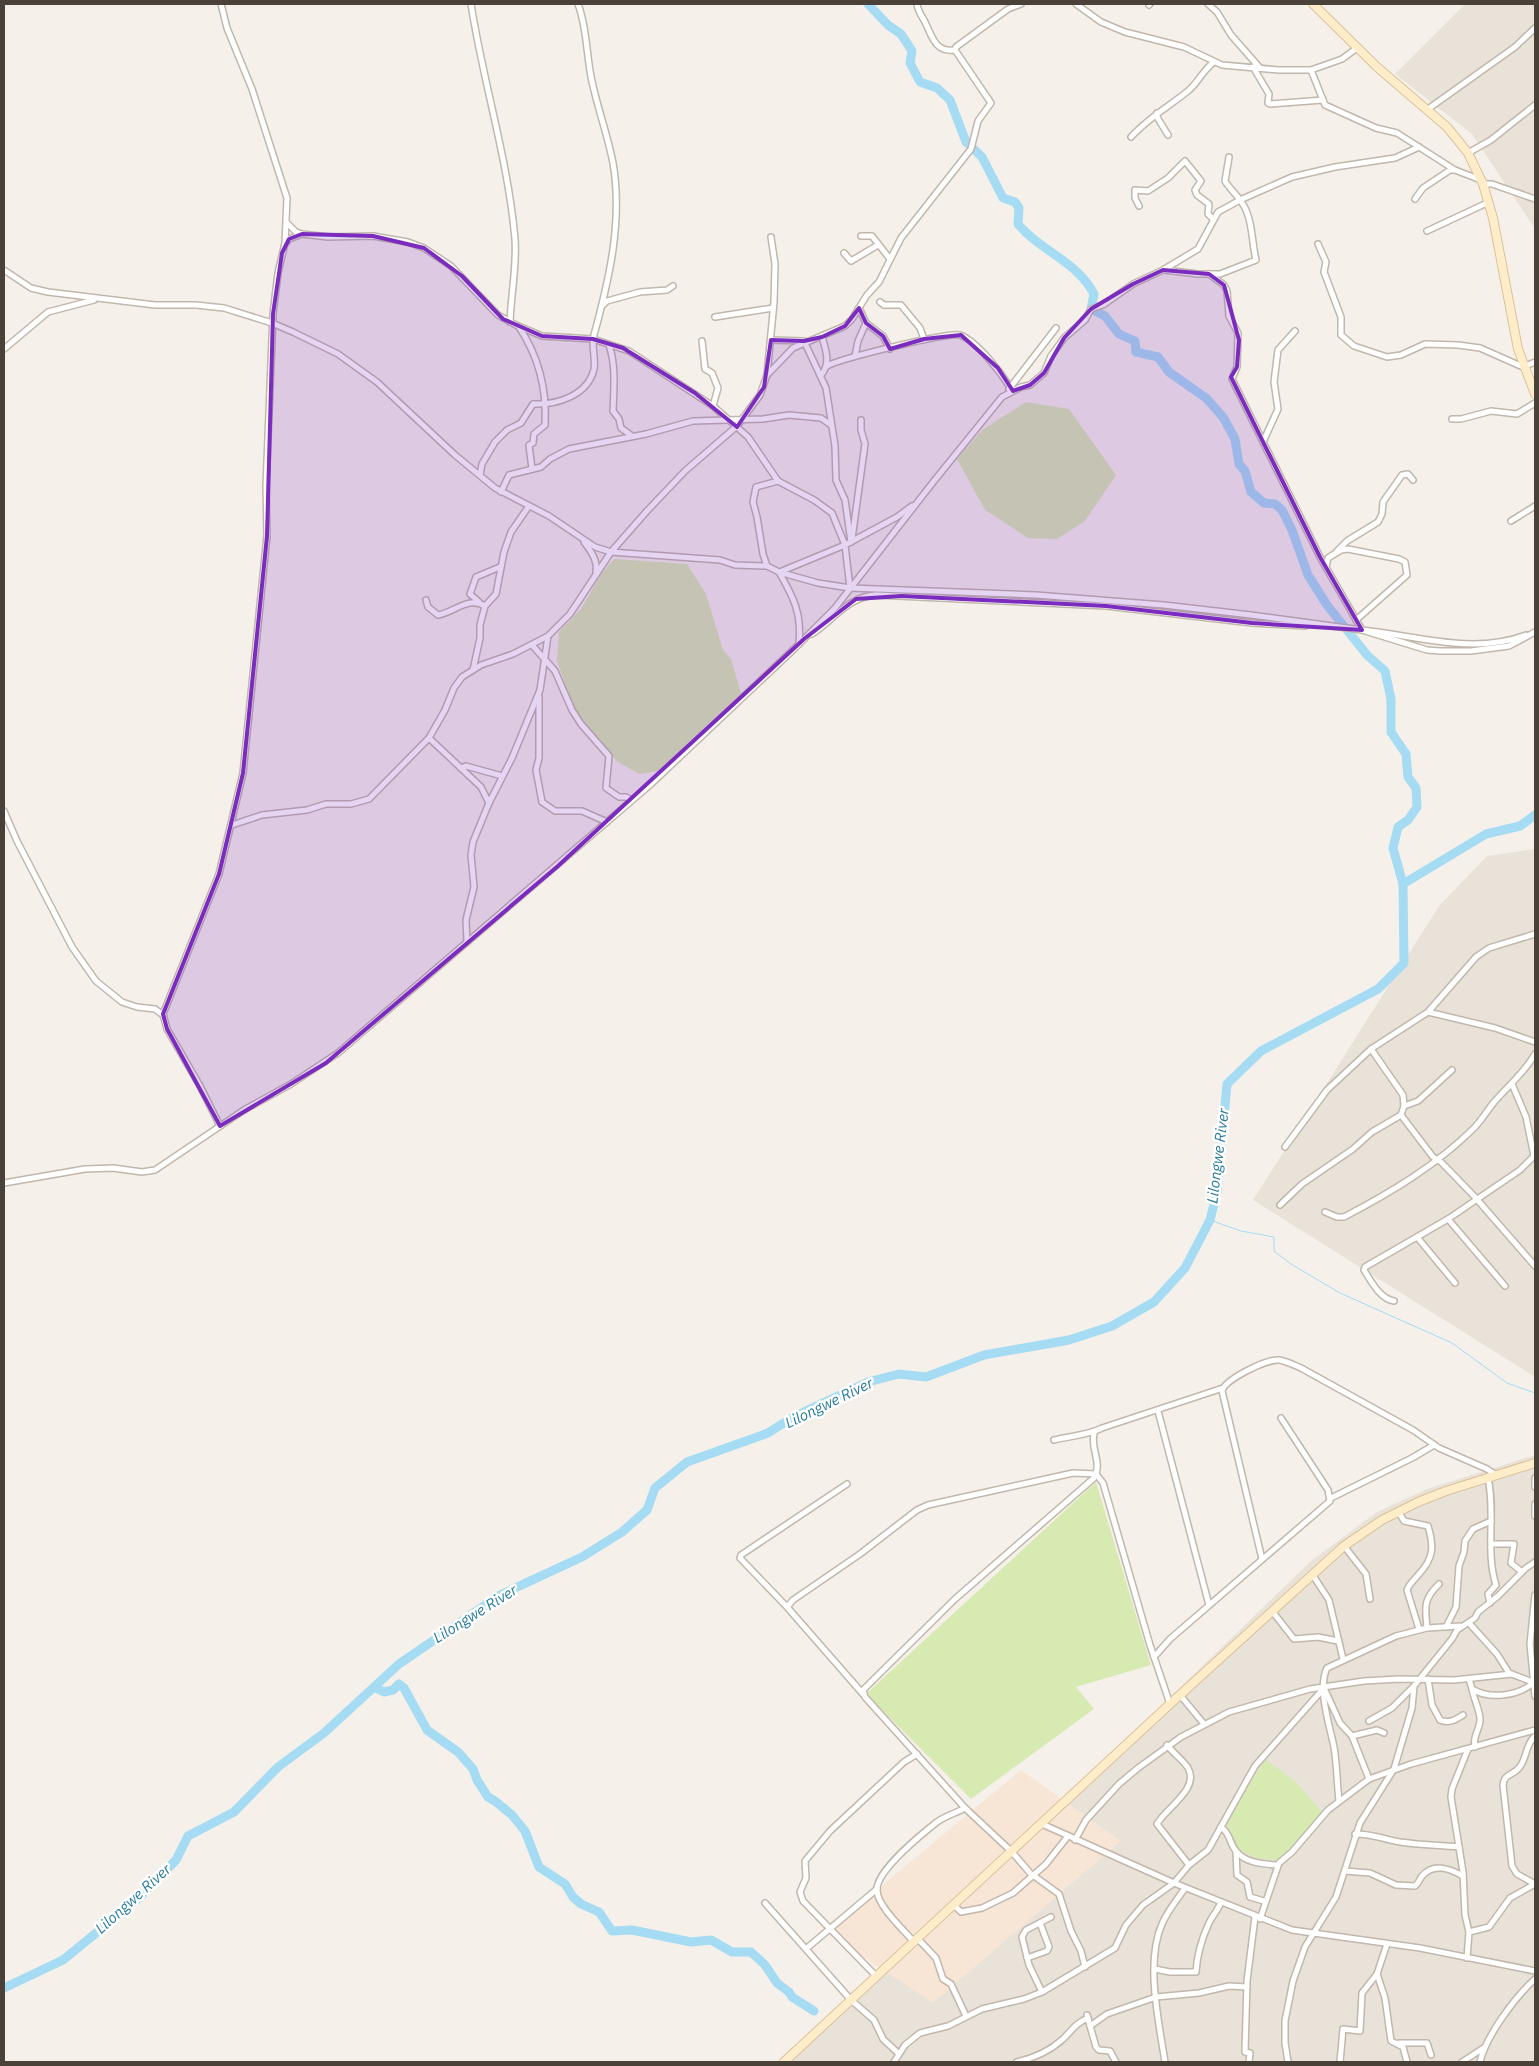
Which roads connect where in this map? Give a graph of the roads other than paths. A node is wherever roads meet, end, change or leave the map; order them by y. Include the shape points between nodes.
1 (221, 4) edge
2 (471, 4) edge
3 (578, 4) edge
4 (917, 4) edge
5 (1021, 4) edge
6 (1077, 4) edge
7 (1208, 4) edge
8 (1313, 4) edge
9 (1535, 28) edge
10 (1357, 48) junction
11 (955, 50) junction
12 (1214, 62) junction
13 (1253, 67) junction
14 (1260, 68) junction
15 (1312, 70) junction
16 (1323, 100) junction
17 (1535, 105) edge
18 (1428, 109) junction
19 (1157, 113) junction
20 (1168, 135) dead end
21 (1131, 137) dead end
22 (1419, 147) junction
23 (1468, 153) junction
24 (1229, 157) dead end
25 (1455, 170) junction
26 (1482, 182) junction
27 (1415, 199) dead end
28 (1240, 200) junction
29 (1535, 200) edge
30 (1489, 202) junction
31 (1139, 206) dead end
32 (1212, 220) junction
33 (287, 223) junction
34 (1427, 231) dead end
35 (302, 234) junction
36 (860, 236) dead end
37 (771, 237) dead end
38 (285, 243) junction
39 (1318, 244) dead end
40 (878, 245) junction
41 (844, 253) dead end
42 (890, 259) junction
43 (4, 270) edge
44 (1163, 270) junction
45 (1209, 274) junction
46 (673, 286) dead end
47 (97, 300) junction
48 (880, 302) dead end
49 (602, 305) junction
50 (774, 308) junction
51 (859, 308) junction
52 (715, 317) dead end
53 (272, 322) junction
54 (510, 322) junction
55 (866, 323) junction
56 (519, 327) junction
57 (1056, 328) dead end
58 (1295, 331) dead end
59 (822, 337) junction
60 (924, 339) junction
61 (593, 340) junction
62 (771, 340) junction
63 (702, 341) dead end
64 (804, 341) junction
65 (609, 345) junction
66 (4, 349) edge
67 (890, 349) junction
68 (855, 356) junction
69 (1535, 362) edge
70 (827, 366) junction
71 (1523, 367) junction
72 (767, 375) junction
73 (821, 376) junction
74 (1010, 387) junction
75 (1535, 394) edge
76 (1002, 397) junction
77 (546, 403) junction
78 (1535, 403) edge
79 (713, 406) junction
80 (1452, 419) dead end
81 (861, 420) dead end
82 (730, 421) junction
83 (742, 421) junction
84 (831, 425) junction
85 (737, 426) junction
86 (632, 436) junction
87 (1263, 442) junction
88 (532, 469) junction
89 (480, 475) junction
90 (1413, 480) dead end
91 (778, 481) junction
92 (501, 492) junction
93 (918, 502) junction
94 (529, 506) junction
95 (1535, 506) edge
96 (1511, 521) dead end
97 (582, 538) junction
98 (851, 542) junction
99 (845, 545) junction
100 (611, 552) junction
101 (1335, 553) junction
102 (767, 566) junction
103 (500, 567) junction
104 (1326, 567) junction
105 (779, 572) junction
106 (595, 575) junction
107 (850, 588) junction
108 (426, 600) dead end
109 (480, 602) junction
110 (485, 606) junction
111 (1356, 620) junction
112 (1333, 628) junction
113 (1362, 630) junction
114 (1535, 632) edge
115 (548, 636) junction
116 (804, 639) junction
117 (532, 645) junction
118 (799, 645) junction
119 (545, 658) junction
120 (473, 670) junction
121 (540, 690) junction
122 (429, 738) junction
123 (461, 768) junction
124 (502, 776) junction
125 (630, 800) junction
126 (489, 803) junction
127 (4, 811) edge
128 (607, 822) junction
129 (232, 825) junction
130 (1535, 934) edge
131 (466, 942) junction
132 (1428, 1012) junction
133 (163, 1015) junction
134 (1535, 1042) edge
135 (1371, 1049) junction
136 (1535, 1054) edge
137 (1452, 1070) dead end
138 (1512, 1084) junction
139 (1404, 1106) junction
140 (1401, 1115) junction
141 (220, 1126) junction
142 (1285, 1148) dead end
143 (1436, 1160) junction
144 (4, 1184) edge
145 (1477, 1200) junction
146 (1280, 1205) dead end
147 (1325, 1212) dead end
148 (1448, 1219) junction
149 (1417, 1237) junction
150 (1535, 1266) edge
151 (1455, 1283) dead end
152 (1506, 1286) dead end
153 (1394, 1302) dead end
154 (1223, 1388) junction
155 (1158, 1411) junction
156 (1280, 1418) dead end
157 (1094, 1434) junction
158 (1054, 1440) dead end
159 (1434, 1445) junction
160 (1535, 1463) edge
161 (1096, 1474) junction
162 (1497, 1476) junction
163 (1488, 1478) junction
164 (1535, 1478) edge
165 (847, 1484) dead end
166 (1535, 1487) edge
167 (1331, 1498) junction
168 (1535, 1504) edge
169 (1398, 1511) junction
170 (1535, 1516) edge
171 (1492, 1521) junction
172 (1492, 1544) junction
173 (1344, 1546) junction
174 (1262, 1559) junction
175 (1535, 1562) edge
176 (1522, 1572) junction
177 (1312, 1574) junction
178 (1439, 1584) dead end
179 (1535, 1595) edge
180 (1370, 1599) dead end
181 (1490, 1603) junction
182 (1209, 1605) junction
183 (787, 1607) junction
184 (1272, 1611) junction
185 (1469, 1623) junction
186 (1462, 1626) junction
187 (1446, 1627) junction
188 (1427, 1628) junction
189 (1419, 1629) junction
190 (1338, 1641) junction
191 (1154, 1657) junction
192 (1343, 1659) junction
193 (1512, 1674) junction
194 (1418, 1679) junction
195 (1469, 1679) junction
196 (1428, 1680) junction
197 (1534, 1682) edge
198 (1414, 1686) junction
199 (1324, 1688) junction
200 (1472, 1690) junction
201 (863, 1694) junction
202 (1180, 1695) junction
203 (1535, 1696) edge
204 (1170, 1704) junction
205 (1463, 1715) dead end
206 (1369, 1721) dead end
207 (1204, 1724) junction
208 (1535, 1730) edge
209 (1384, 1733) dead end
210 (1352, 1736) junction
211 (1535, 1736) edge
212 (1167, 1745) junction
213 (1475, 1747) junction
214 (1468, 1749) junction
215 (917, 1754) junction
216 (1394, 1769) junction
217 (1369, 1779) junction
218 (1339, 1801) junction
219 (965, 1808) junction
220 (1042, 1824) junction
221 (1221, 1828) junction
222 (1355, 1834) junction
223 (1068, 1836) junction
224 (1075, 1840) junction
225 (1459, 1847) junction
226 (1012, 1852) junction
227 (1236, 1852) junction
228 (1189, 1865) junction
229 (1277, 1865) junction
230 (1345, 1871) junction
231 (1033, 1875) junction
232 (1463, 1876) junction
233 (1174, 1883) junction
234 (1535, 1884) edge
235 (1185, 1888) junction
236 (877, 1889) junction
237 (1264, 1901) junction
238 (1221, 1902) junction
239 (765, 1903) dead end
240 (954, 1905) junction
241 (1051, 1917) dead end
242 (1258, 1918) junction
243 (1040, 1922) junction
244 (831, 1928) junction
245 (1469, 1932) junction
246 (1315, 1934) junction
247 (916, 1940) junction
248 (1387, 1944) junction
249 (807, 1948) junction
250 (1027, 1958) junction
251 (1467, 1958) junction
252 (1084, 1967) junction
253 (1155, 1969) junction
254 (1535, 1971) edge
255 (1377, 1974) junction
256 (876, 1977) junction
257 (1535, 1979) edge
258 (1247, 1987) junction
259 (1042, 1992) junction
260 (1156, 1997) junction
261 (851, 2000) junction
262 (966, 2016) junction
263 (1090, 2026) junction
264 (1398, 2043) junction
265 (1485, 2047) junction
266 (1431, 2055) dead end
267 (897, 2059) edge
268 (784, 2062) edge
269 (1017, 2062) edge
270 (1116, 2062) edge
271 (1166, 2062) edge
272 (1250, 2062) edge
273 (1288, 2062) edge
274 (1340, 2062) edge
275 (1407, 2062) edge
276 (1462, 2062) edge
277 (1480, 2062) edge

1 - 33 street via 287,198
2 - 54 street via 515,240
3 - 49 street via 592,84 612,156 617,204 615,236
4 - 11 street via 934,43 941,48
5 - 11 street via 1008,9
6 - 12 street via 1101,22 1125,32 1184,47
7 - 14 street via 1218,12 1231,35
8 - 10 main road
9 - 18 street via 1515,47
10 - 15 street
10 - 18 main road
11 - 42 street via 991,102 978,121 971,149 901,238
12 - 13 street
12 - 19 street via 1190,89
13 - 14 street
13 - 16 street via 1269,94 1270,104
14 - 15 street
15 - 16 street
16 - 22 street via 1325,105 1335,110 1376,128 1397,133
17 - 23 street
18 - 23 main road
19 - 20 street
19 - 21 street
22 - 25 street
22 - 28 street via 1395,158 1292,177
23 - 26 main road
24 - 28 street via 1225,181
25 - 26 street
25 - 27 street via 1423,188
26 - 29 street
26 - 30 main road
28 - 32 street via 1218,212
28 - 45 street via 1248,217 1256,260 1227,272
30 - 34 street
30 - 71 main road
31 - 32 street via 1135,190 1148,191 1185,162 1201,181 1195,190 1209,204 1208,214
32 - 44 street via 1198,248
33 - 35 street
33 - 38 street
35 - 38 street
35 - 54 street via 373,236 399,239 424,248 451,266 490,308
36 - 40 street via 872,236
37 - 50 street via 775,264
38 - 53 street
39 - 71 street via 1326,262 1324,272 1341,317 1341,335 1354,346 1387,357 1401,355 1425,344 1458,345 1480,348
40 - 41 street via 851,261
40 - 42 street
42 - 51 street via 879,282
43 - 47 street via 31,288
44 - 45 street
44 - 76 street via 1091,309 1086,320 1064,338 1044,373 1030,385
45 - 87 street via 1227,291 1230,316 1239,340 1237,367 1232,378
46 - 49 street via 667,290 640,292
47 - 53 street via 224,308
47 - 66 street via 48,312
48 - 60 street via 901,305 920,328
49 - 61 street
50 - 52 street
50 - 62 street
51 - 55 street
51 - 59 street via 845,326
53 - 89 street via 338,354 377,382
53 - 129 street via 267,536 243,773
54 - 56 street
55 - 67 street via 883,336
55 - 68 street
56 - 61 street via 542,336
56 - 77 street via 534,350
57 - 74 street
58 - 87 street via 1278,350 1274,382 1278,409
59 - 64 street
59 - 70 street
60 - 67 street
60 - 74 street via 956,334 963,336 998,368
61 - 65 street
61 - 77 street via 594,368 583,391
62 - 64 street
62 - 72 street
63 - 79 street via 705,369 712,373 718,388
64 - 72 street
64 - 73 street
65 - 79 street via 623,348
65 - 86 street via 614,367 613,411 621,428
67 - 68 street
68 - 70 street
69 - 71 street
70 - 73 street
71 - 75 main road
72 - 83 street via 760,395
73 - 84 street
74 - 76 street
76 - 93 street
77 - 88 street via 545,425 534,434 533,443 529,445
77 - 89 street via 533,404 521,423 507,430 495,442 482,464
78 - 80 street via 1517,414 1491,411 1470,418
79 - 82 street
81 - 98 street via 865,452
82 - 83 street
82 - 85 street
82 - 86 street via 693,421
83 - 84 street via 789,415 821,418
83 - 85 street
84 - 98 street via 836,480 845,500
85 - 91 street via 756,447
85 - 100 street via 685,470
86 - 88 street via 562,451 541,467
87 - 104 street
88 - 92 street via 509,475
89 - 92 street
90 - 101 street via 1408,474 1402,475 1383,502 1378,522 1346,541
91 - 99 street via 832,513
91 - 102 street via 756,487 753,497
92 - 94 street
93 - 98 street via 898,517
93 - 107 street
94 - 97 street
94 - 103 street via 511,532
95 - 96 street
97 - 100 street
97 - 106 street via 593,554 597,568
98 - 99 street
99 - 105 street
99 - 107 street
100 - 102 street
100 - 106 street
101 - 104 street via 1328,558
101 - 111 street via 1356,549 1405,562 1407,575 1404,581 1386,592
102 - 105 street
103 - 109 street via 476,577 470,594
103 - 110 street via 496,594
104 - 111 street
105 - 107 street
105 - 118 street via 798,612 801,624
106 - 115 street via 570,614
107 - 112 street via 1036,595 1164,605
107 - 116 street
108 - 109 street via 428,607 438,615 464,603
109 - 110 street
110 - 120 street
111 - 113 street
112 - 113 street
112 - 116 street via 1252,624 1106,606 876,595 847,604
113 - 114 street via 1444,643 1475,644
113 - 114 street via 1427,650 1453,652 1509,646
115 - 117 street
115 - 119 street
116 - 118 street
117 - 119 street
117 - 120 street
118 - 125 street
119 - 121 street
119 - 125 street via 555,671 581,724 608,756 606,788
120 - 122 street via 454,688
121 - 124 street
121 - 128 street via 536,770 542,802 555,811 582,811
122 - 123 street
122 - 129 street via 369,799 262,815
123 - 124 street via 466,766
123 - 126 street via 480,787
124 - 126 street
125 - 128 street
126 - 131 street via 471,848 474,887 466,920
127 - 133 street via 69,941 96,982 122,1002
128 - 131 street
129 - 133 street via 220,874
130 - 132 street via 1483,952 1468,964
131 - 141 street via 326,1063
132 - 134 street via 1495,1028
132 - 135 street
133 - 141 street via 167,1029
135 - 139 street via 1397,1084
135 - 142 street via 1322,1096
136 - 138 street
137 - 139 street via 1418,1100
138 - 143 street via 1472,1130
138 - 145 street via 1526,1117 1534,1156 1520,1170
139 - 140 street
140 - 143 street
140 - 146 street via 1372,1132 1354,1149 1302,1184
141 - 144 street via 163,1166 148,1172 85,1169
143 - 145 street
143 - 147 street via 1391,1191 1344,1217
145 - 148 street
145 - 150 street
148 - 149 street
148 - 152 street
149 - 151 street
149 - 153 street via 1364,1268 1383,1297
154 - 155 street
154 - 159 street via 1263,1364 1283,1361 1399,1422
154 - 174 street via 1223,1401
155 - 157 street via 1102,1428
155 - 182 street
156 - 167 street
157 - 158 street via 1081,1433
157 - 161 street
159 - 162 street
159 - 167 street
160 - 162 main road
161 - 183 street via 1073,1473 917,1510
161 - 191 street via 1102,1479 1116,1523
161 - 201 street via 956,1599 864,1688
162 - 163 main road
163 - 169 main road
163 - 171 street
164 - 166 street
165 - 183 street via 741,1555 742,1562
167 - 174 street
168 - 170 street
169 - 173 main road
169 - 189 street via 1404,1521 1428,1526 1432,1538 1430,1560 1407,1590
171 - 172 street
171 - 187 street via 1473,1529 1465,1541 1459,1566 1456,1607
172 - 176 street via 1514,1544 1511,1563
172 - 181 street via 1492,1572 1496,1585 1488,1594
173 - 177 main road
173 - 180 street via 1366,1574
174 - 182 street
175 - 176 street
176 - 181 street
177 - 184 main road
177 - 190 street via 1329,1600
178 - 188 street via 1428,1595 1425,1605
179 - 197 street via 1530,1644
181 - 185 street
182 - 191 street
183 - 201 street
184 - 190 street via 1294,1639 1318,1637
184 - 202 main road
185 - 186 street
185 - 193 street
186 - 187 street
186 - 194 street
187 - 188 street
188 - 189 street
189 - 192 street
190 - 192 street
191 - 204 street
192 - 199 street via 1327,1668
193 - 195 street
193 - 197 street
194 - 196 street
194 - 198 street
194 - 199 street via 1375,1680
195 - 196 street
195 - 200 street
196 - 205 street via 1432,1705 1440,1720 1453,1721
197 - 200 street via 1522,1690 1505,1694 1488,1696
197 - 203 street
198 - 206 street via 1392,1708
198 - 216 street via 1412,1708
199 - 207 street via 1237,1709
199 - 210 street via 1340,1723
199 - 218 street
199 - 221 street via 1255,1766
200 - 213 street via 1480,1718 1474,1738
201 - 215 street
202 - 204 main road
202 - 207 street
204 - 220 main road
207 - 212 street
208 - 213 street
209 - 210 street via 1377,1730
210 - 217 street
211 - 234 street via 1520,1768 1506,1777 1503,1785 1512,1866 1517,1874
212 - 224 street via 1119,1784 1086,1820
212 - 228 street via 1190,1770 1190,1780 1184,1793 1157,1824
213 - 214 street
214 - 216 street
214 - 225 street via 1451,1797
215 - 219 street
215 - 244 street via 904,1762 830,1831 805,1861 806,1878 801,1897
216 - 217 street
216 - 222 street
217 - 218 street
218 - 229 street
219 - 226 street
219 - 236 street via 939,1821 902,1852 885,1872
220 - 223 street
220 - 226 main road
221 - 227 street via 1231,1837
221 - 228 street via 1208,1850
222 - 225 street
222 - 230 street
223 - 224 street
223 - 231 street via 1051,1859
224 - 233 street
225 - 232 street
226 - 231 street
226 - 240 main road
227 - 229 street via 1256,1864
227 - 237 street via 1237,1874 1247,1882 1250,1897
228 - 233 street
229 - 237 street
230 - 232 street via 1370,1873 1396,1885 1417,1885 1424,1874 1441,1867
230 - 246 street via 1336,1897
231 - 240 street via 1013,1893 982,1908 964,1912
231 - 252 street via 1054,1889 1061,1898
232 - 245 street
233 - 235 street
233 - 252 street via 1136,1912 1115,1948
234 - 245 street via 1510,1898 1489,1927
235 - 238 street
235 - 253 street via 1162,1924 1156,1942
236 - 244 street
236 - 247 street via 884,1907
237 - 242 street
238 - 242 street
238 - 253 street via 1208,1925 1196,1959 1196,1972
239 - 249 street
240 - 247 main road
241 - 243 street
242 - 246 street
242 - 258 street
243 - 250 street via 1023,1933
243 - 250 street via 1049,1947
244 - 249 street
244 - 256 street
245 - 251 street
246 - 248 street
246 - 273 street via 1305,1947 1288,2002 1284,2032
247 - 256 main road
247 - 262 street via 936,1958 943,1979 951,1984
248 - 251 street
248 - 255 street
249 - 261 street
250 - 259 street
251 - 254 street
252 - 259 street
253 - 260 street
255 - 264 street via 1385,1998 1391,2041
255 - 274 street via 1362,1993 1360,2031 1343,2029
256 - 261 main road
257 - 265 street via 1508,2011
258 - 260 street via 1229,1986
258 - 272 street via 1245,2052 1250,2053
259 - 262 street
260 - 263 street via 1107,2014
260 - 271 street
261 - 267 street via 874,2020
261 - 268 main road
262 - 267 street via 948,2026 920,2033 905,2045
263 - 269 street via 1087,2017 1048,2050
263 - 270 street via 1096,2047 1110,2051
264 - 266 street via 1427,2042
264 - 275 street via 1403,2047
265 - 276 street
265 - 277 street

